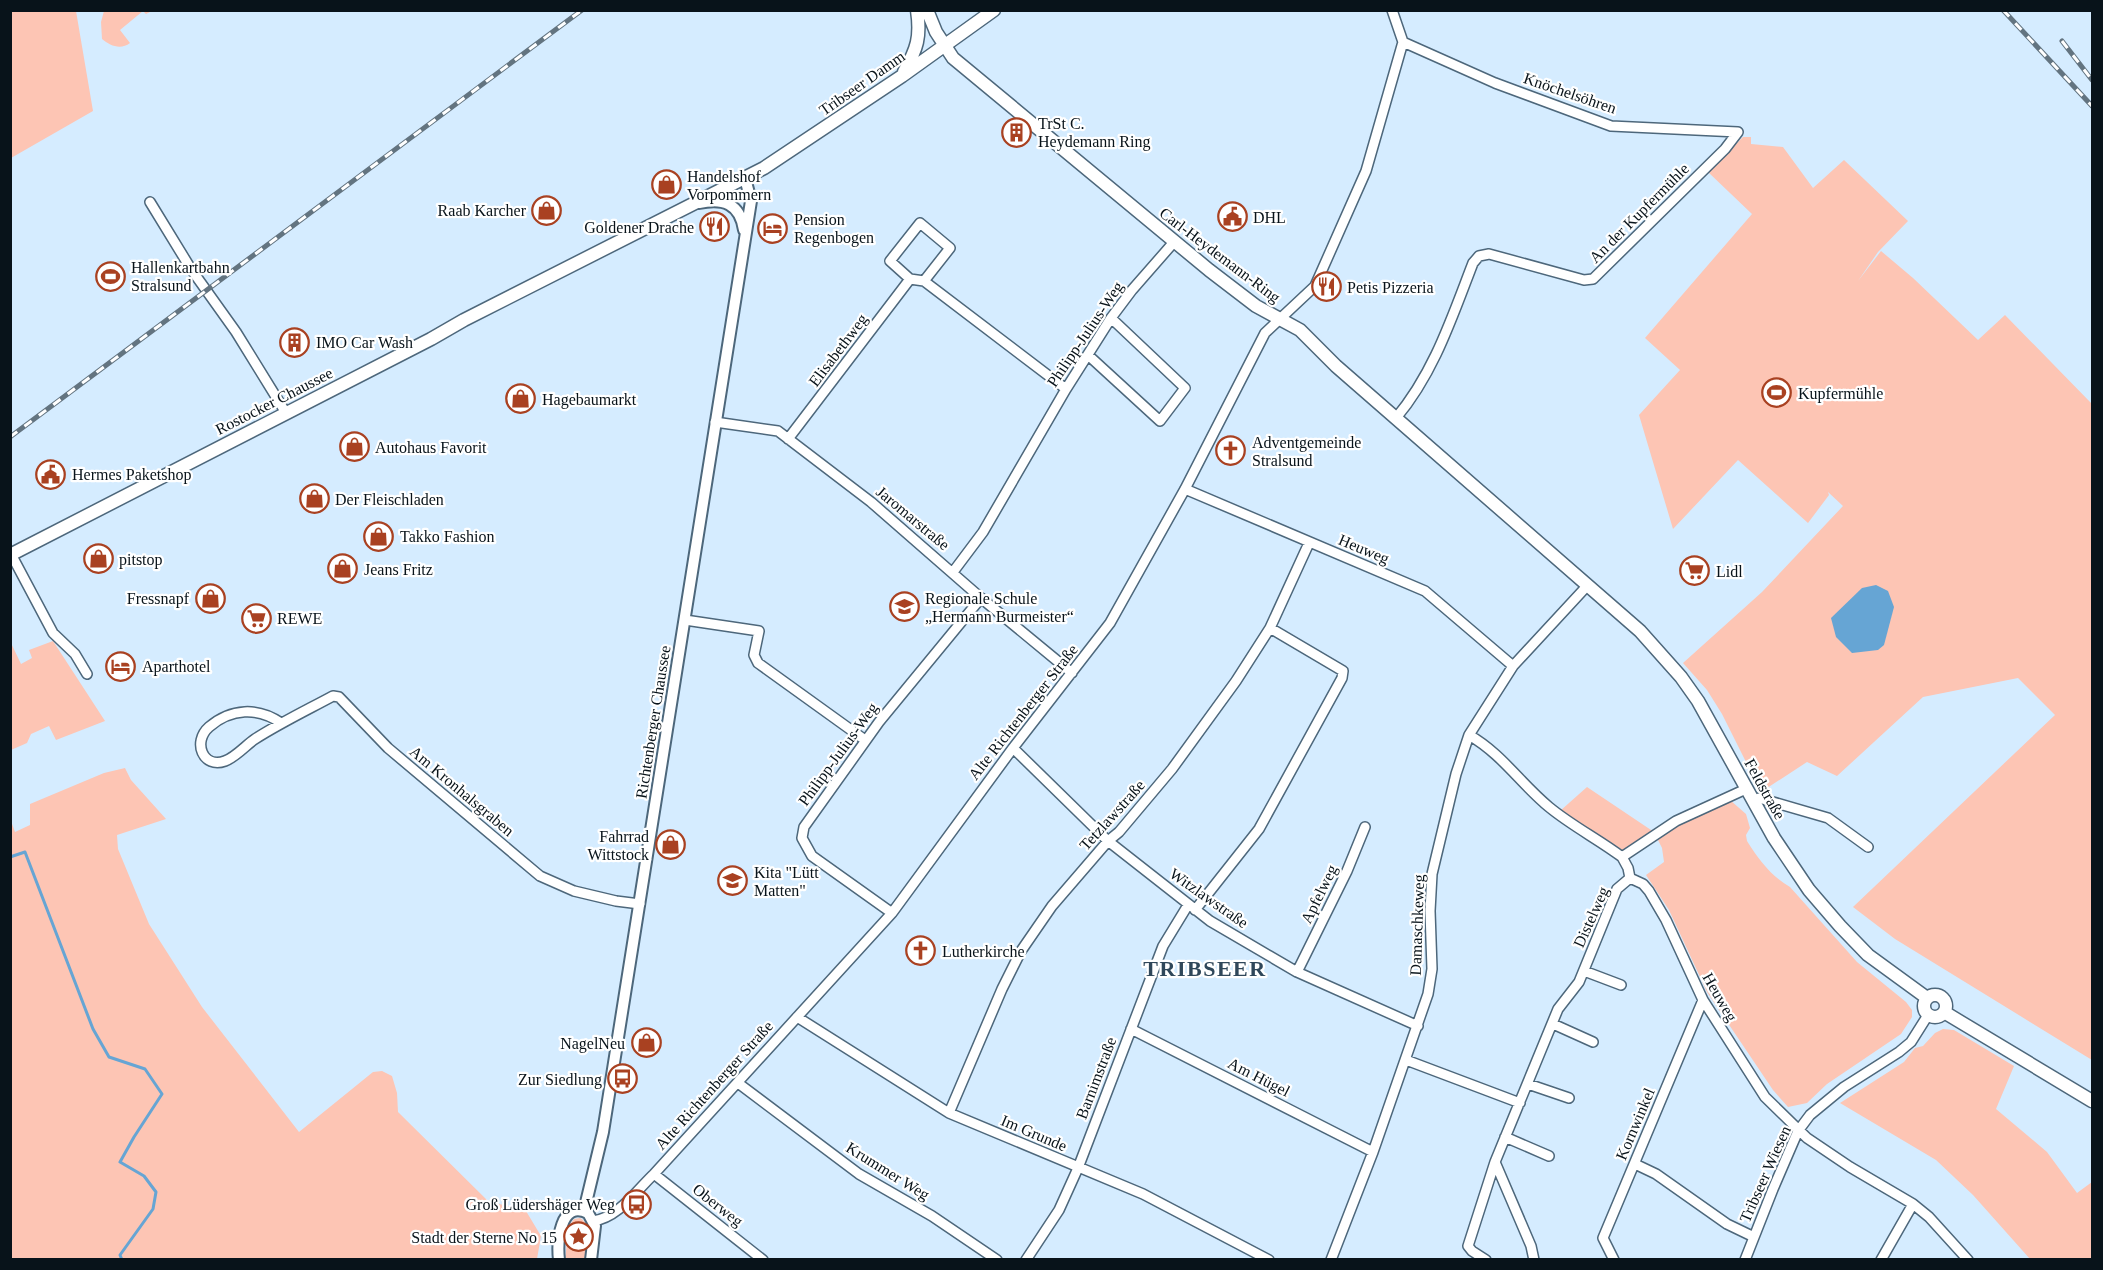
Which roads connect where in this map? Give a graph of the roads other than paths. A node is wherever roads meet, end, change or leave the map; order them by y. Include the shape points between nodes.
1 (917, 10) edge
2 (927, 10) edge
3 (994, 10) edge
4 (1392, 10) edge
5 (1403, 42) junction
6 (944, 45) junction
7 (902, 76) junction
8 (1738, 132) joint
9 (745, 178) junction
10 (150, 202) dead end
11 (690, 205) junction
12 (745, 236) junction
13 (1174, 242) junction
14 (910, 279) junction
15 (924, 281) junction
16 (1111, 318) junction
17 (1278, 319) junction
18 (1088, 355) junction
19 (1066, 388) junction
20 (286, 413) junction
21 (1396, 418) junction
22 (715, 422) junction
23 (788, 439) junction
24 (1185, 489) junction
25 (1309, 543) junction
26 (11, 555) edge
27 (953, 572) junction
28 (1587, 586) junction
29 (981, 598) junction
30 (685, 620) junction
31 (1270, 628) junction
32 (1513, 666) junction
33 (1072, 673) junction
34 (87, 674) dead end
35 (281, 723) junction
36 (1469, 735) junction
37 (866, 740) junction
38 (1013, 748) junction
39 (1746, 789) junction
40 (1753, 801) junction
41 (1365, 827) dead end
42 (1108, 841) junction
43 (1868, 848) dead end
44 (1622, 857) junction
45 (1630, 878) junction
46 (640, 904) junction
47 (1191, 908) junction
48 (892, 913) junction
49 (1584, 971) junction
50 (1297, 972) junction
51 (1621, 985) dead end
52 (1927, 998) junction
53 (1703, 1000) junction
54 (1944, 1012) junction
55 (1928, 1015) junction
56 (797, 1017) junction
57 (1553, 1024) junction
58 (1418, 1026) junction
59 (1131, 1029) junction
60 (1593, 1042) dead end
61 (1406, 1060) junction
62 (738, 1083) junction
63 (1528, 1084) junction
64 (1569, 1098) dead end
65 (2092, 1101) edge
66 (1520, 1103) junction
67 (949, 1113) junction
68 (1798, 1131) junction
69 (1505, 1137) junction
70 (1373, 1152) junction
71 (1549, 1156) dead end
72 (1495, 1162) junction
73 (1635, 1164) junction
74 (1078, 1168) junction
75 (654, 1174) junction
76 (1913, 1204) junction
77 (584, 1211) junction
78 (593, 1221) junction
79 (1754, 1237) junction
80 (559, 1260) edge
81 (591, 1260) edge
82 (763, 1260) edge
83 (997, 1260) edge
84 (1026, 1260) edge
85 (1269, 1260) edge
86 (1331, 1260) edge
87 (1486, 1260) edge
88 (1534, 1260) edge
89 (1614, 1260) edge
90 (1745, 1260) edge
91 (1881, 1260) edge
92 (1968, 1260) edge

1 - 7 main road via 916,47
2 - 6 main road, Carl-Heydemann-Ring
3 - 6 main road, Tribseer Damm
4 - 5 street
5 - 8 street, Knöchelsöhren via 1494,83 1611,126
5 - 17 street, Alte Richtenberger Straße via 1366,171 1316,286
6 - 7 main road, Tribseer Damm
6 - 13 main road, Carl-Heydemann-Ring via 971,74
7 - 9 main road, Tribseer Damm
8 - 21 street, An der Kupfermühle via 1593,279 1584,280 1489,254 1479,256 1473,262 1433,361
9 - 11 main road, Rostocker Chaussee
9 - 12 street, Richtenberger Chaussee via 751,201
10 - 20 street
11 - 12 street via 714,201 731,205 741,217
11 - 20 main road, Rostocker Chaussee
12 - 22 street, Richtenberger Chaussee
13 - 16 street, Philipp-Julius-Weg
13 - 17 main road, Carl-Heydemann-Ring
14 - 15 street
14 - 15 street via 890,261 920,223 950,248
14 - 23 street, Elisabethweg
15 - 19 street
16 - 18 street, Philipp-Julius-Weg
16 - 18 street via 1185,388 1160,421
17 - 21 main road, Carl-Heydemann-Ring via 1300,330
17 - 24 street, Alte Richtenberger Straße via 1265,333
18 - 19 street, Philipp-Julius-Weg
19 - 27 street, Philipp-Julius-Weg via 982,532
20 - 26 main road, Rostocker Chaussee
21 - 28 main road, Carl-Heydemann-Ring
22 - 23 street, Jaromarstraße via 778,431
22 - 30 street, Richtenberger Chaussee
23 - 27 street, Jaromarstraße via 871,502
24 - 25 street, Heuweg
24 - 33 street, Alte Richtenberger Straße via 1110,623
25 - 31 street, Tetzlawstraße
25 - 32 street, Heuweg via 1425,591
26 - 34 street, Rostocker Chaussee via 53,633 75,654
27 - 29 street, Jaromarstraße
28 - 32 street, Damaschkeweg
28 - 39 main road, Feldstraße via 1640,631 1681,677 1698,700
29 - 33 street, Jaromarstraße
29 - 37 street, Philipp-Julius-Weg
30 - 37 street via 759,631 754,655 758,663
30 - 46 street, Richtenberger Chaussee
31 - 42 street, Tetzlawstraße via 1172,769
31 - 47 street, Barnimstraße via 1343,671 1342,678 1259,829
32 - 36 street, Damaschkeweg
33 - 38 street, Alte Richtenberger Straße
35 - 35 street, Am Kronhalsgraben via 228,760 209,760 200,748 204,732 212,725 246,710
35 - 46 street, Am Kronhalsgraben via 333,696 339,698 388,748 540,876 574,891
36 - 44 street via 1503,759 1557,814
36 - 58 street, Damaschkeweg via 1432,874 1432,969
37 - 48 street, Philipp-Julius-Weg via 804,826 802,838 812,856
38 - 42 street, Witzlawstraße
38 - 48 street, Alte Richtenberger Straße
39 - 40 main road, Feldstraße
39 - 44 street via 1676,821
40 - 43 street via 1759,798 1828,818
40 - 52 main road, Feldstraße via 1792,866 1840,926 1868,955
41 - 50 street, Apfelweg
42 - 47 street, Witzlawstraße
42 - 67 street, Tetzlawstraße via 1052,906 1021,951
44 - 45 street, Heuweg
45 - 49 street, Distelweg via 1617,889
45 - 53 street, Heuweg via 1643,884 1653,898
46 - 77 street, Richtenberger Chaussee via 603,1132
47 - 50 street, Witzlawstraße
47 - 59 street, Barnimstraße via 1163,946
48 - 56 street, Alte Richtenberger Straße
49 - 51 street, Distelweg
49 - 57 street, Distelweg
50 - 58 street, Witzlawstraße
52 - 54 main road, Feldstraße via 1941,996 1946,1002
52 - 55 main road via 1924,1005
53 - 68 street, Heuweg via 1765,1097
53 - 73 street, Kornwinkel
54 - 55 main road via 1939,1016
54 - 65 main road, Feldstraße
55 - 68 street, Tribseer Wiesen via 1911,1042 1828,1098
56 - 62 street, Alte Richtenberger Straße
56 - 67 street, Im Grunde
57 - 60 street
57 - 63 street, Distelweg
58 - 61 street, Damaschkeweg
59 - 70 street, Am Hügel
59 - 74 street, Barnimstraße
61 - 66 street
61 - 70 street, Damaschkeweg
62 - 75 street, Alte Richtenberger Straße
62 - 83 street, Krummer Weg via 859,1174
63 - 64 street
63 - 66 street, Distelweg
66 - 69 street, Distelweg
67 - 74 street, Im Grunde
68 - 76 street, Heuweg
68 - 79 street, Tribseer Wiesen
69 - 71 street
69 - 72 street, Distelweg
70 - 86 street, Damaschkeweg
72 - 87 street, Distelweg via 1468,1246
72 - 88 street
73 - 79 street via 1656,1174 1727,1224
73 - 89 street, Kornwinkel via 1603,1238
74 - 84 street, Barnimstraße via 1059,1210
74 - 85 street, Im Grunde via 1143,1194
75 - 78 street, Alte Richtenberger Straße via 613,1214
75 - 82 street, Oberweg
76 - 91 street
76 - 92 street, Heuweg
77 - 78 street
77 - 80 street via 565,1218
78 - 81 street
79 - 90 street, Tribseer Wiesen

